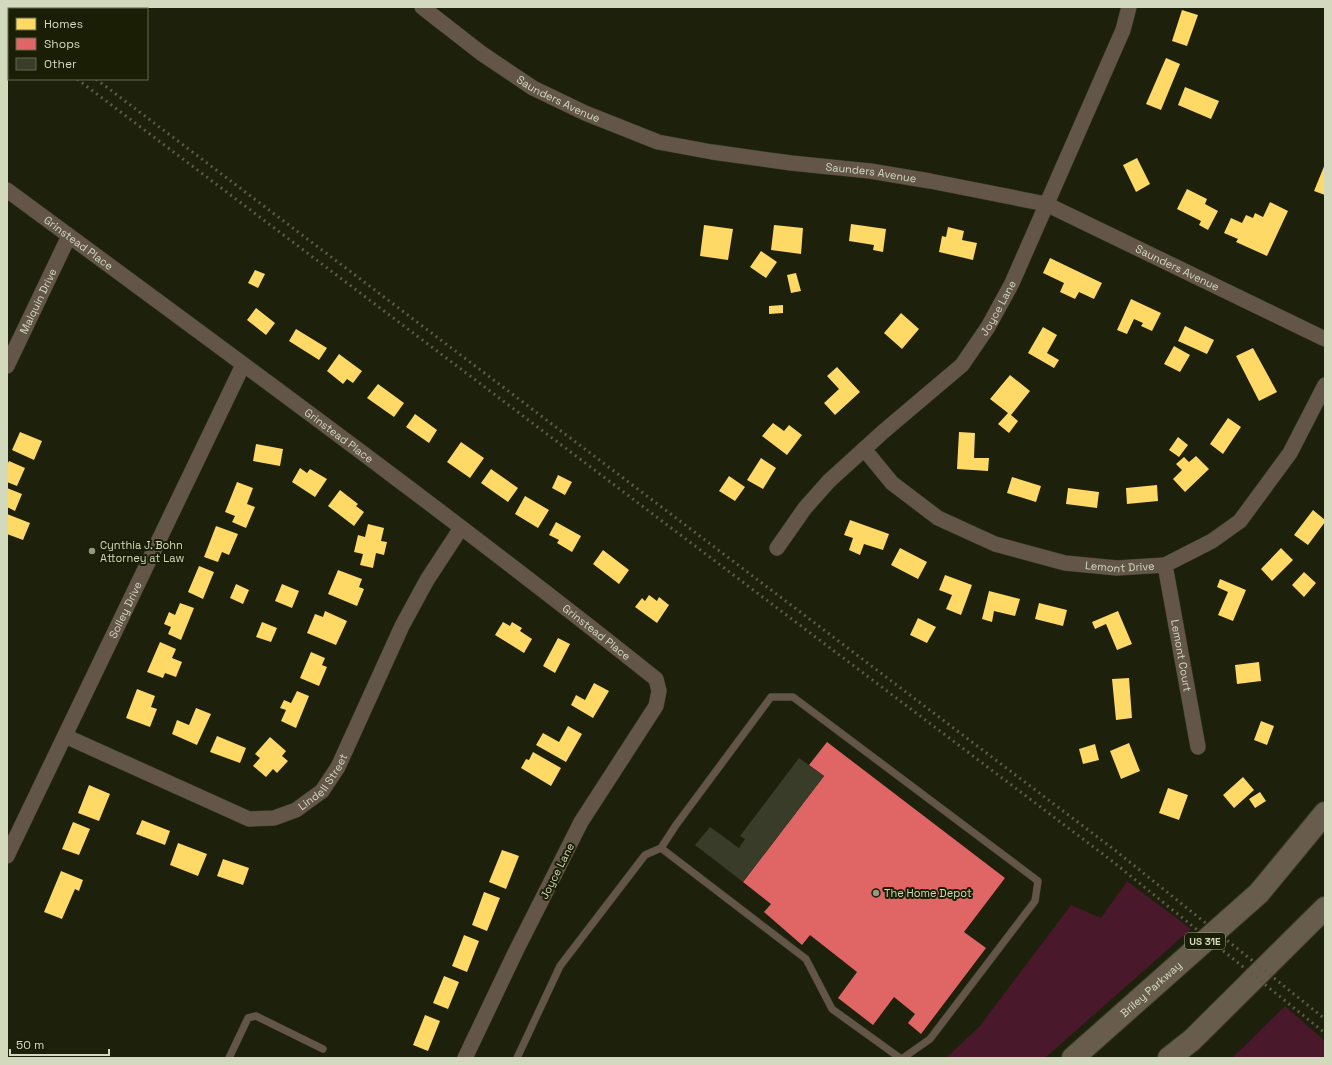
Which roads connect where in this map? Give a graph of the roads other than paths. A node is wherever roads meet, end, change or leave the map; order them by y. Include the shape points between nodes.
1 (422, 7) edge
2 (1129, 7) edge
3 (7, 190) edge
4 (1046, 204) junction
5 (69, 236) junction
6 (1325, 339) edge
7 (244, 365) junction
8 (7, 366) edge
9 (1325, 385) edge
10 (864, 449) junction
11 (461, 528) junction
12 (777, 548) dead end
13 (1165, 565) junction
14 (659, 691) joint
15 (65, 736) junction
16 (1198, 747) dead end
17 (1325, 813) edge
18 (661, 848) junction
19 (7, 856) edge
20 (1325, 908) edge
21 (1192, 1040) junction
22 (323, 1049) dead end
23 (229, 1058) edge
24 (465, 1058) edge
25 (518, 1058) edge
26 (902, 1058) edge
27 (1073, 1058) edge
28 (1169, 1058) edge
29 (1177, 1058) edge

1 - 4 street, Saunders Avenue via 481,53 533,88 584,113 658,142 776,161 877,172
2 - 4 street, Joyce Lane via 1123,30
3 - 5 street, Grinstead Place
4 - 6 street, Saunders Avenue
4 - 10 street, Joyce Lane via 1012,283 988,327 962,365
5 - 7 street, Grinstead Place
5 - 8 street, Malquin Drive
7 - 11 street, Grinstead Place
7 - 15 street, Solley Drive
9 - 13 street, Lemont Drive via 1290,453 1240,522 1212,541
10 - 12 street, Joyce Lane via 829,481 805,508
10 - 13 street, Lemont Drive via 892,483 938,518 995,544 1065,562 1117,568
11 - 14 street, Grinstead Place via 556,599 656,679
11 - 15 street, Lindell Street via 427,580 402,626 338,767 322,790 296,810 274,818 249,819
13 - 16 street, Lemont Court
14 - 24 street, Joyce Lane via 656,706 581,822
15 - 19 street, Solley Drive
17 - 27 highway, Briley Parkway / US 31E via 1259,893
18 - 25 lane via 644,854 560,966
18 - 26 lane via 806,959 832,1009
18 - 26 lane via 771,697 793,697 1038,881 1035,902 930,1039
20 - 21 highway
21 - 28 highway
21 - 29 highway
22 - 23 lane via 256,1016 248,1018

